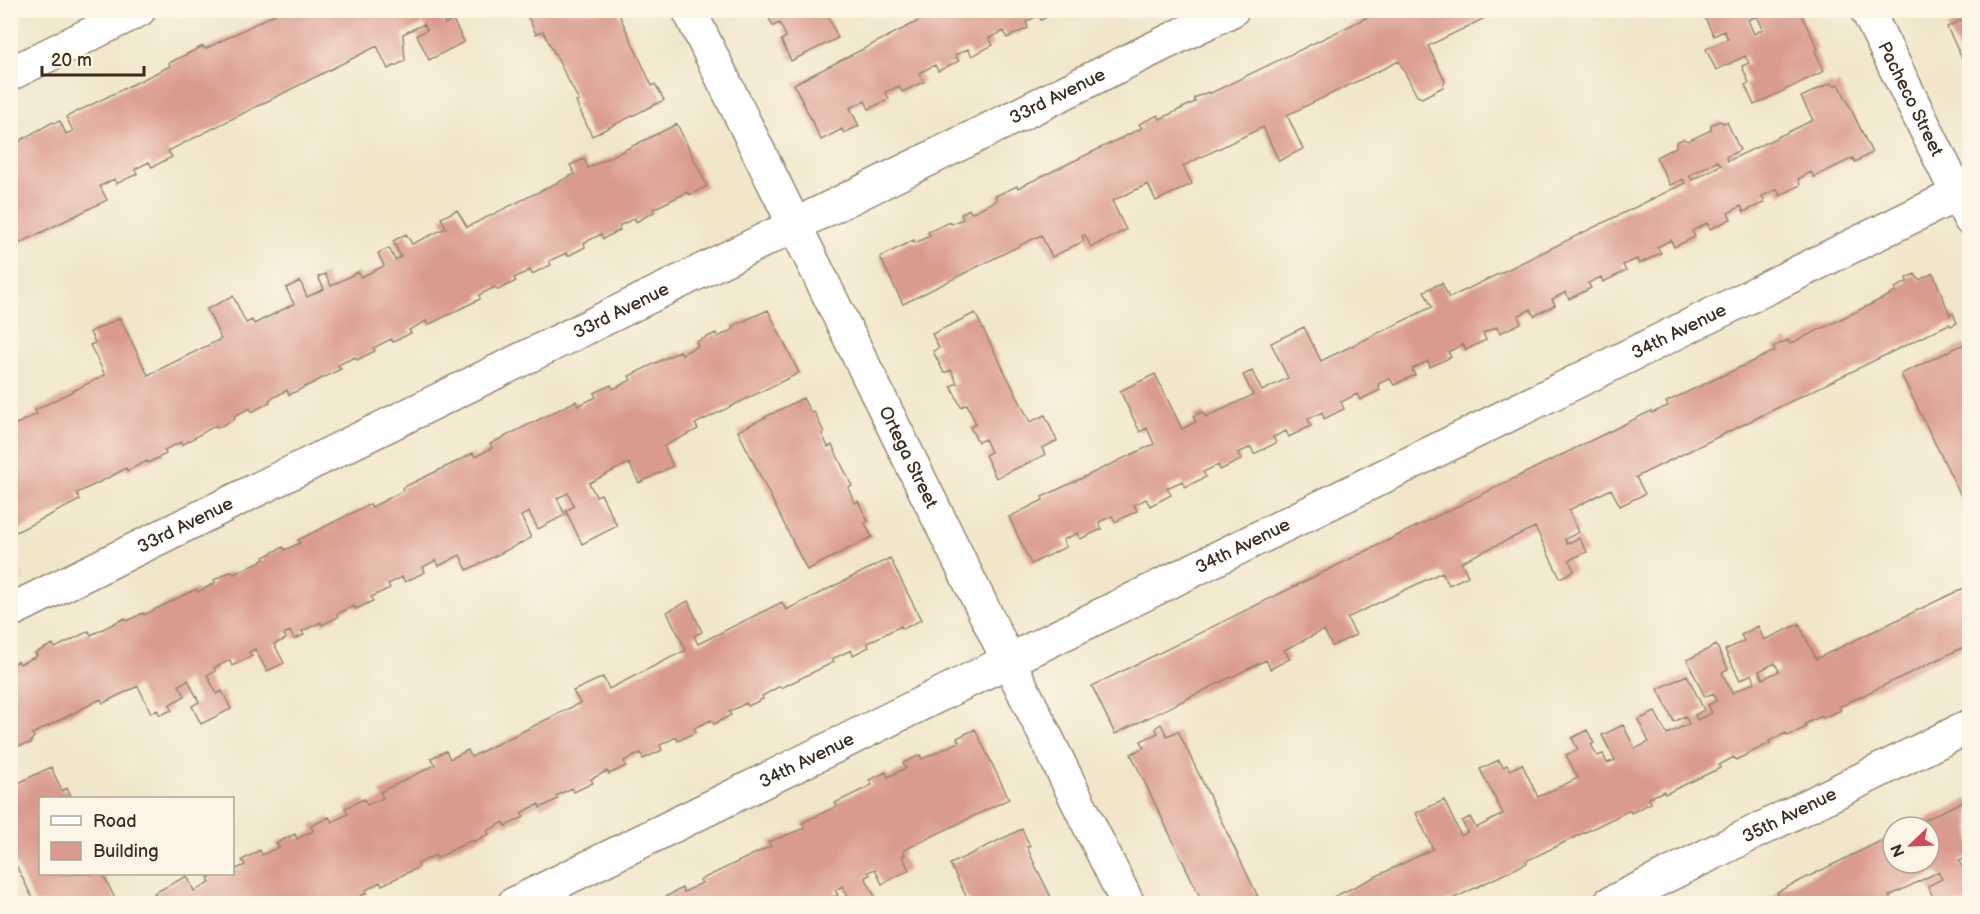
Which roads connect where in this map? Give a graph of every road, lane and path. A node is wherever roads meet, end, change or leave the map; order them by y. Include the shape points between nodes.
1 (139, 10) edge
2 (689, 10) edge
3 (1232, 10) edge
4 (1867, 10) edge
5 (10, 74) edge
6 (1966, 200) edge
7 (794, 226) junction
8 (10, 611) edge
9 (1008, 661) junction
10 (1970, 726) edge
11 (514, 903) edge
12 (1128, 903) edge
13 (1609, 903) edge

1 - 5 street
2 - 7 street, Ortega Street
3 - 7 street, 33rd Avenue
4 - 6 street, Pacheco Street
6 - 9 street, 34th Avenue
7 - 8 street, 33rd Avenue
7 - 9 street, Ortega Street
9 - 11 street, 34th Avenue
9 - 12 street, Ortega Street
10 - 13 street, 35th Avenue

